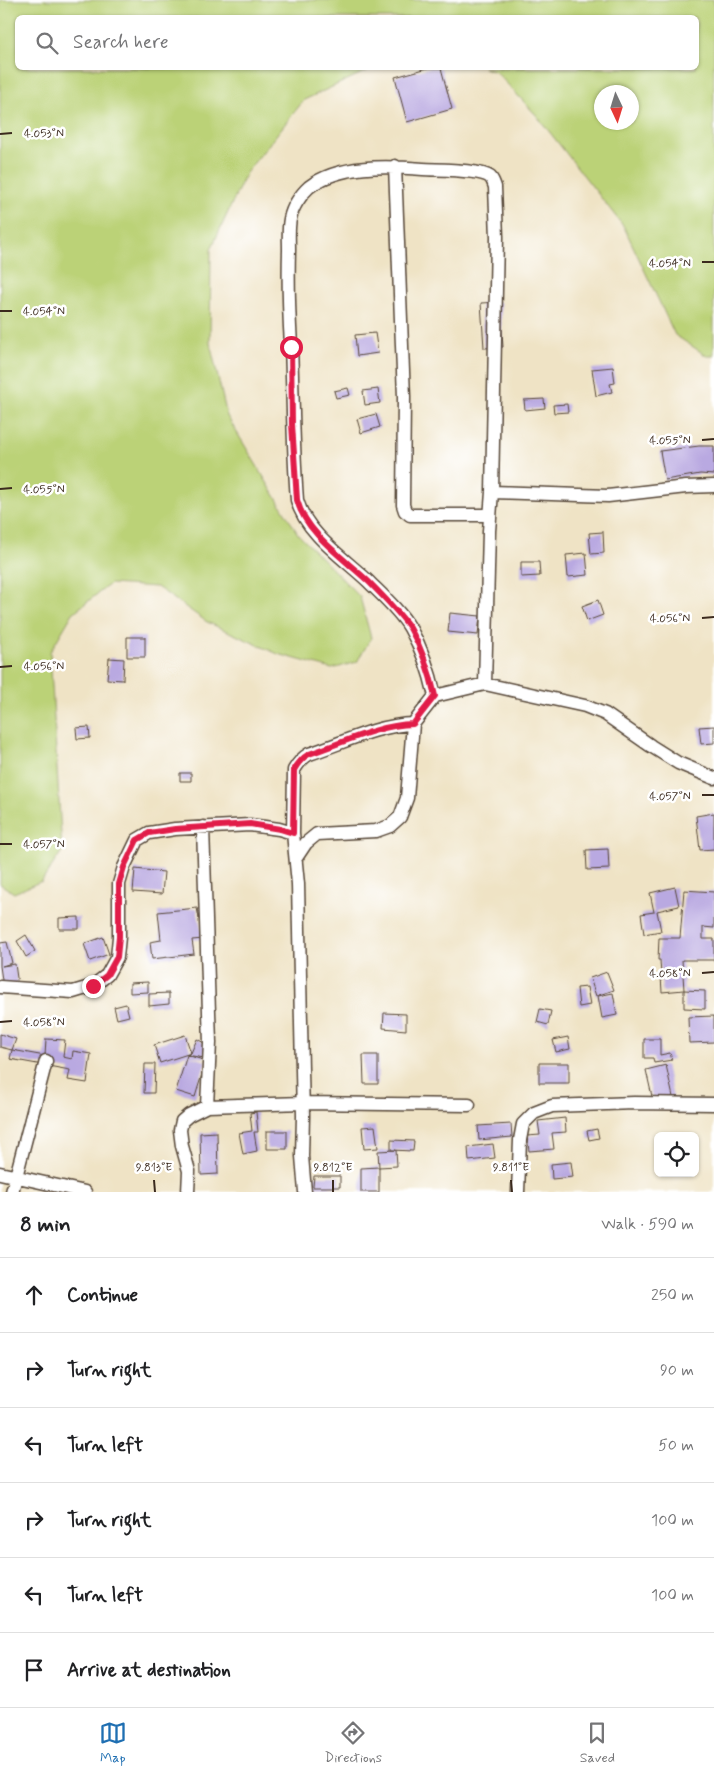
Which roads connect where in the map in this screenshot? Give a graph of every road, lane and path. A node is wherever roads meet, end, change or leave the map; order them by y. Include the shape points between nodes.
1 (396, 166) junction
2 (714, 486) edge
3 (492, 492) junction
4 (490, 515) junction
5 (485, 684) junction
6 (435, 696) junction
7 (413, 724) junction
8 (714, 778) edge
9 (203, 827) junction
10 (293, 833) junction
11 (296, 858) junction
12 (0, 987) edge
13 (46, 1061) dead end
14 (302, 1103) junction
15 (714, 1104) edge
16 (469, 1105) dead end
17 (208, 1106) junction
18 (0, 1173) edge
19 (16, 1177) junction
20 (12, 1192) edge
21 (85, 1192) edge
22 (188, 1192) edge
23 (304, 1192) edge
24 (518, 1192) edge

1 - 3 street via 471,172 489,176 495,187
1 - 4 street via 404,397 403,505 410,515
1 - 6 street via 377,166 329,176 309,188 297,201 290,220 288,288 297,500 308,523 369,582 410,628 424,658
2 - 3 street via 608,496
3 - 4 street
4 - 5 street
5 - 6 street
5 - 8 street via 592,708 678,763
6 - 7 street
7 - 10 street via 375,731 309,754 297,763 294,770
7 - 11 street via 407,798 400,817 390,826 376,831 317,834
9 - 10 street via 250,824
9 - 12 street via 149,833 137,840 119,884 117,957 107,975 93,986 73,992
9 - 17 street via 210,1043
10 - 11 street
11 - 14 street
13 - 19 street
14 - 16 street
14 - 17 street
14 - 23 street
15 - 24 street via 552,1106 534,1114 523,1124
17 - 22 street via 182,1121 182,1146 189,1171
18 - 19 street
19 - 20 street
19 - 21 street

